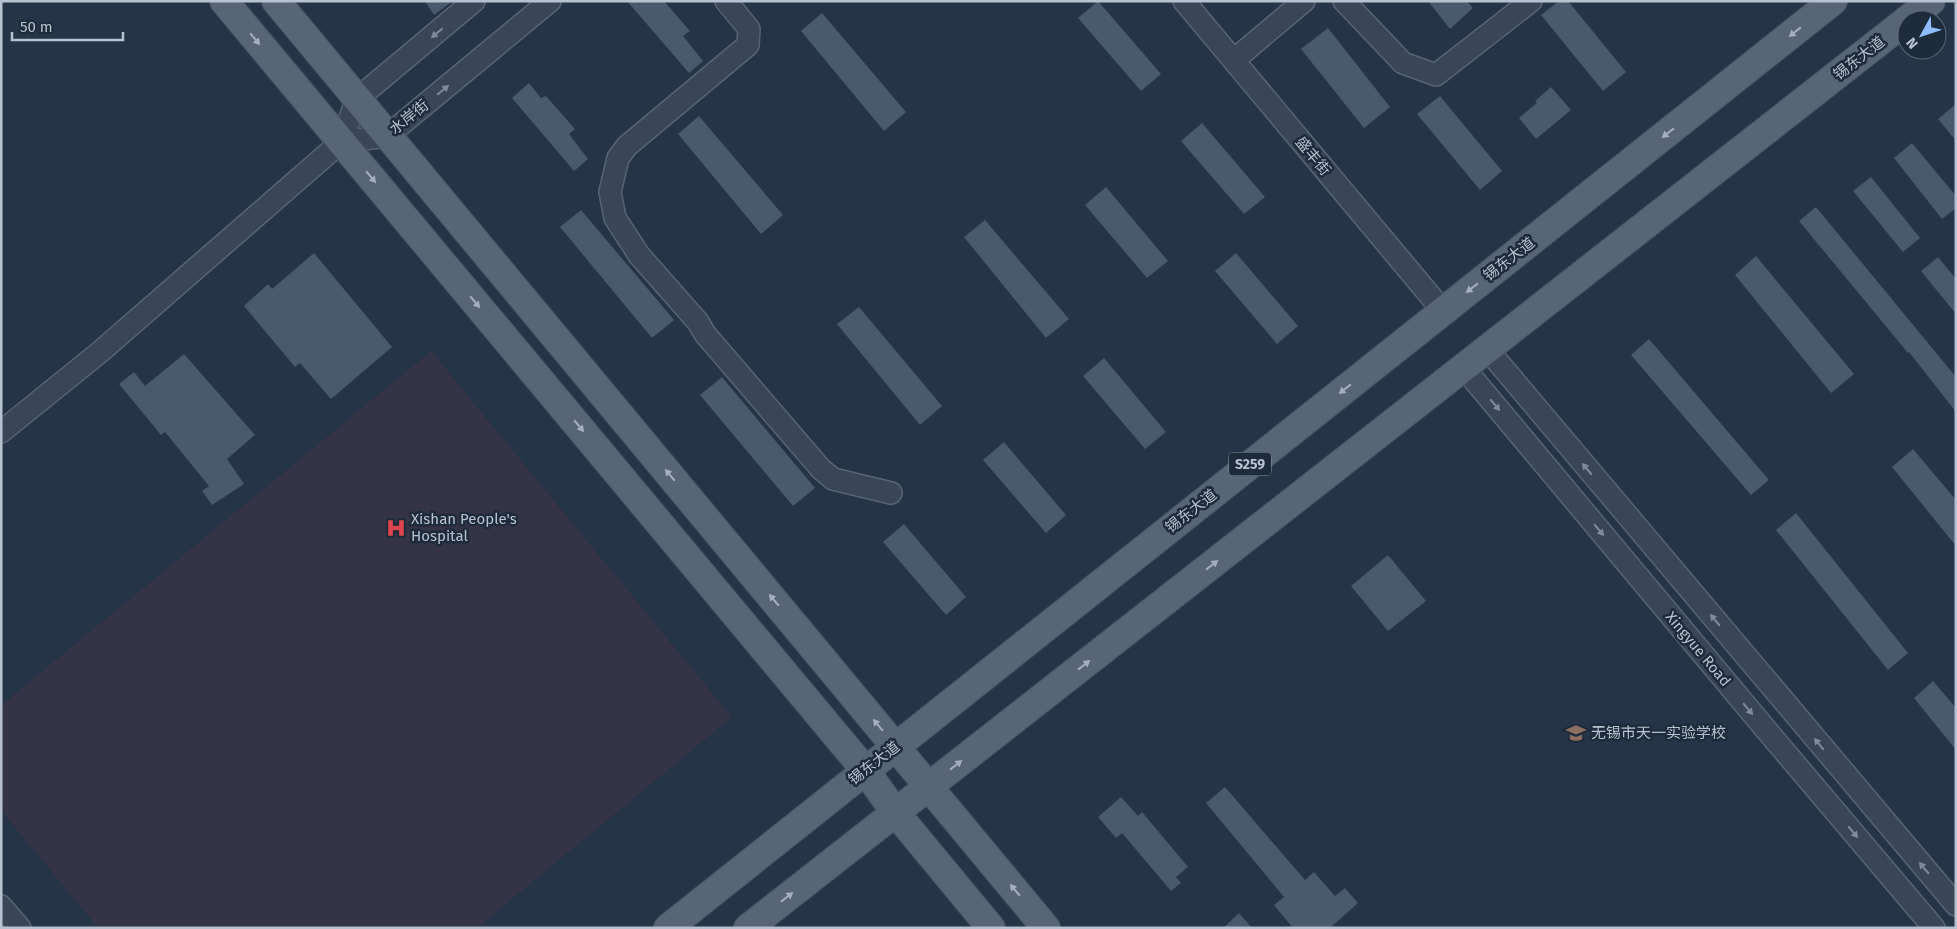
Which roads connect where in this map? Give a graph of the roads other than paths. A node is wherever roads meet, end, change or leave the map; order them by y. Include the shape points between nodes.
1 (224, 1) edge
2 (276, 1) edge
3 (474, 1) edge
4 (550, 1) edge
5 (726, 1) edge
6 (1184, 1) edge
7 (1304, 1) edge
8 (1344, 1) edge
9 (1531, 1) edge
10 (1833, 1) edge
11 (1931, 1) edge
12 (1920, 10) edge
13 (1897, 28) edge
14 (1234, 60) junction
15 (357, 99) junction
16 (388, 136) junction
17 (342, 142) junction
18 (1443, 311) junction
19 (1487, 350) junction
20 (1464, 368) junction
21 (1, 432) edge
22 (890, 493) dead end
23 (896, 746) junction
24 (866, 770) junction
25 (928, 787) junction
26 (895, 812) junction
27 (1956, 905) edge
28 (1, 906) edge
29 (20, 928) edge
30 (668, 928) edge
31 (748, 928) edge
32 (991, 928) edge
33 (1046, 928) edge
34 (1934, 928) edge

1 -> 17 main road
2 - 15 main road
3 -> 15 street
16 -> 4 street, 水岸街
5 - 22 street via 749,29 748,45 627,146 618,158 610,192 615,218 639,255 821,469 834,479
6 - 14 street, 盛丰街
7 - 14 street
8 - 9 street via 1403,63 1436,75
10 -> 18 main road, 锡东大道 / S259
11 - 12 main road, 锡东大道
13 - 19 main road, 锡东大道
14 - 18 street, 盛丰街
15 - 16 main road
15 - 17 street
16 - 17 street, 水岸街
23 -> 16 main road
17 - 21 street via 100,352
17 -> 24 main road
18 -> 23 main road, 锡东大道 / S259
19 - 20 main road, 锡东大道
27 -> 19 street
25 -> 20 main road, 锡东大道
20 -> 34 street, Xingyue Road
23 - 24 main road, 锡东大道 / S259
23 - 25 main road
24 - 26 main road
24 - 30 main road, 锡东大道 / S259
25 - 26 main road, 锡东大道
33 -> 25 main road
31 -> 26 main road, 锡东大道
26 - 32 main road
28 - 29 street

